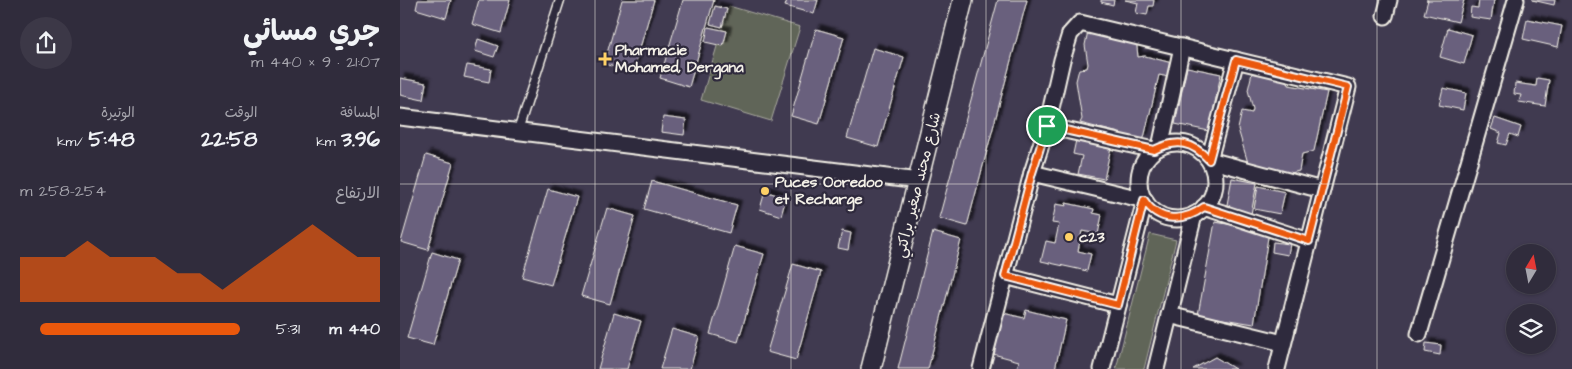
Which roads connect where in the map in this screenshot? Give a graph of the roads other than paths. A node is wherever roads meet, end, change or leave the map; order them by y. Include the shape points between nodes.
1 (560, 0) edge
2 (964, 0) edge
3 (1389, 0) edge
4 (1516, 0) edge
5 (1385, 16) dead end
6 (1182, 47) junction
7 (1236, 60) junction
8 (400, 117) edge
9 (1047, 126) junction
10 (518, 131) junction
11 (1157, 149) junction
12 (1209, 160) junction
13 (1032, 173) junction
14 (919, 181) junction
15 (1322, 190) junction
16 (1144, 200) junction
17 (1199, 211) junction
18 (1309, 241) junction
19 (1005, 276) junction
20 (1118, 305) junction
21 (1169, 315) junction
22 (1418, 334) dead end
23 (1283, 343) junction
24 (871, 369) edge
25 (981, 369) edge
26 (1102, 369) edge
27 (1156, 369) edge
28 (1277, 369) edge

1 - 10 lane
2 - 14 street, شارع محند صغير براكتي
3 - 5 street
4 - 22 street
6 - 7 street
6 - 9 street via 1080,23 1070,34
6 - 11 street
7 - 12 street
7 - 15 street via 1348,87
8 - 10 street
9 - 11 street
9 - 13 street
10 - 14 street
11 - 12 street via 1177,143 1190,145
11 - 16 street via 1140,170 1139,182
12 - 15 street
12 - 17 street via 1215,184 1211,197
13 - 16 street
13 - 19 street
14 - 24 street, شارع محند صغير براكتي
15 - 18 street
16 - 17 street via 1157,213 1169,218 1182,218
16 - 20 street
17 - 18 street
17 - 21 street
18 - 23 street
19 - 20 street
19 - 25 street
20 - 26 street
21 - 23 street
21 - 27 street
23 - 28 street

